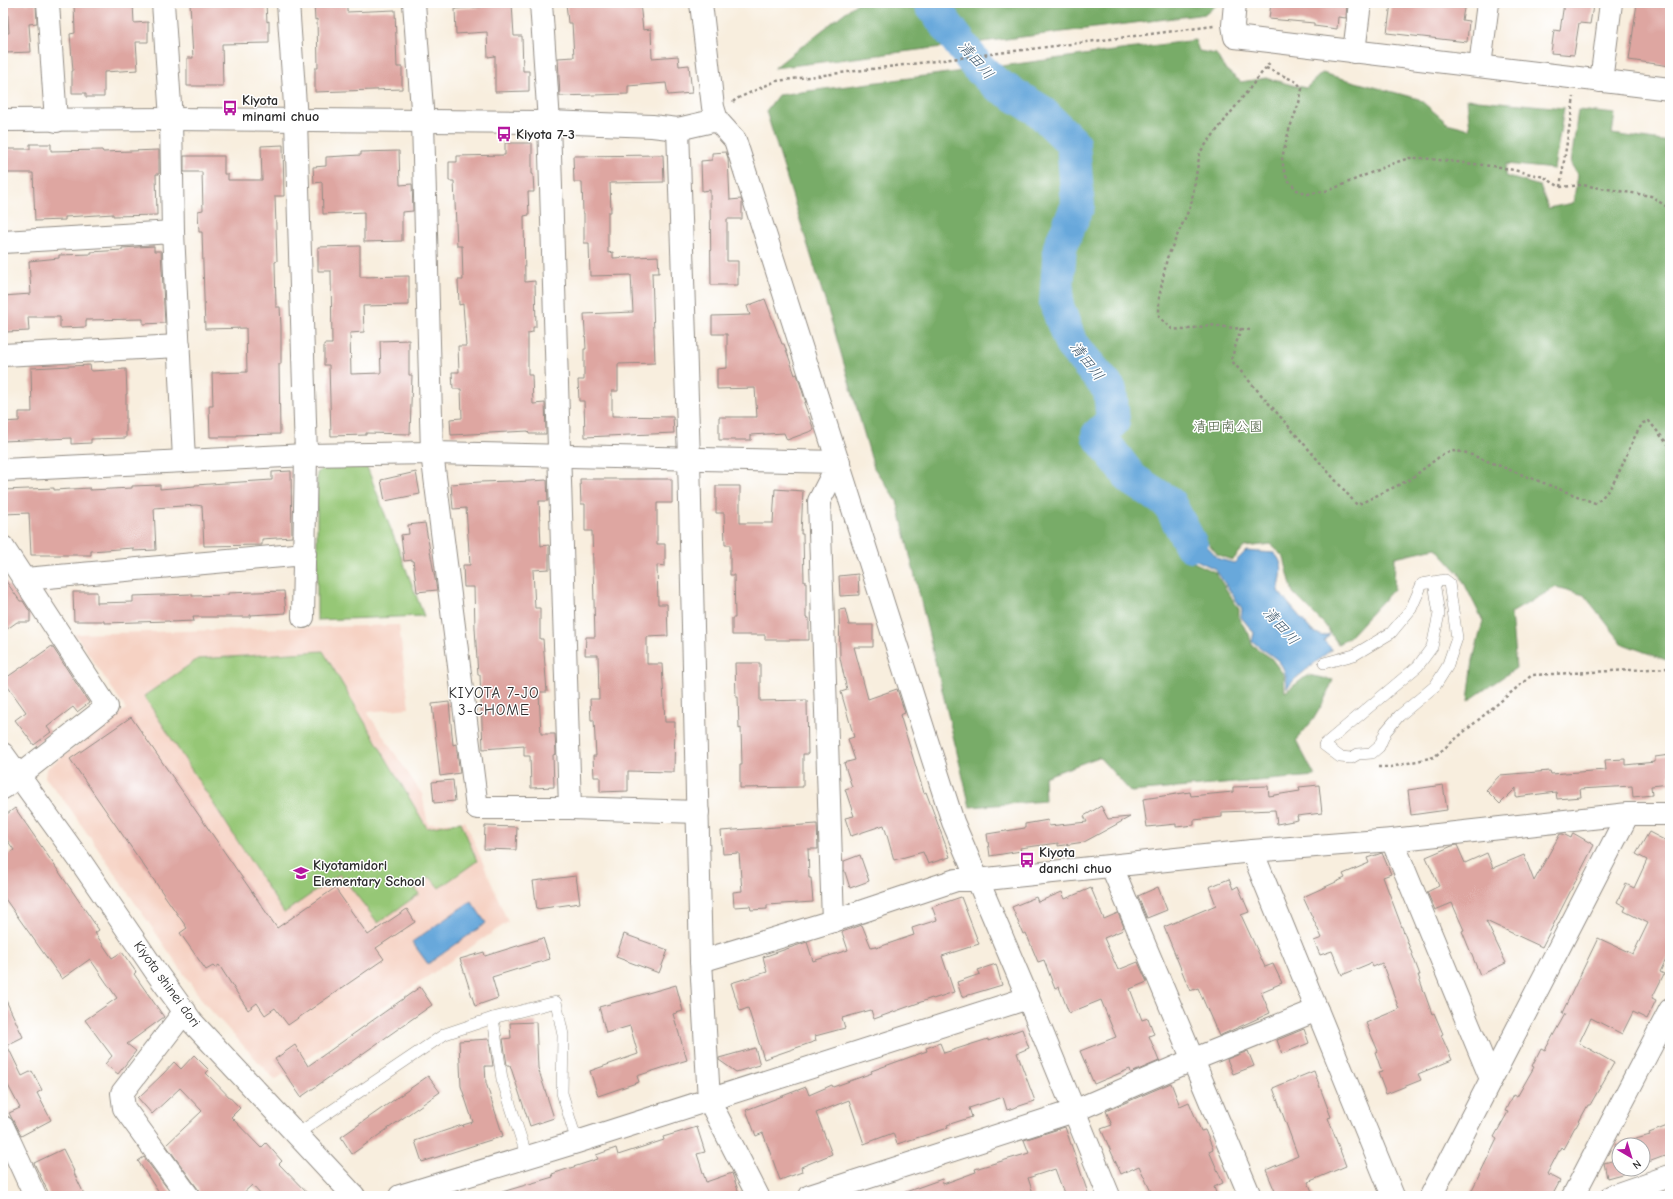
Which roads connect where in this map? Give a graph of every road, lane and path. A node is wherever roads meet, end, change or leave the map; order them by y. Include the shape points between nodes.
1 (48, 3) edge
2 (163, 3) edge
3 (288, 3) edge
4 (414, 3) edge
5 (541, 3) edge
6 (701, 3) edge
7 (1235, 3) edge
8 (1360, 3) edge
9 (1488, 3) edge
10 (1611, 3) edge
11 (1202, 26) dead end
12 (1281, 43) junction
13 (1354, 52) junction
14 (1480, 66) junction
15 (1266, 68) junction
16 (1577, 79) junction
17 (1601, 81) junction
18 (1670, 89) edge
19 (171, 119) junction
20 (3, 120) edge
21 (296, 120) junction
22 (717, 120) junction
23 (56, 121) junction
24 (422, 122) junction
25 (549, 122) junction
26 (678, 129) junction
27 (1560, 187) junction
28 (1670, 209) edge
29 (173, 232) junction
30 (3, 242) edge
31 (1241, 328) junction
32 (1250, 330) dead end
33 (178, 346) junction
34 (3, 355) edge
35 (1670, 447) edge
36 (432, 454) junction
37 (306, 455) junction
38 (559, 456) junction
39 (689, 459) junction
40 (184, 460) junction
41 (838, 462) junction
42 (3, 470) edge
43 (3, 547) edge
44 (305, 554) junction
45 (25, 579) junction
46 (1434, 582) junction
47 (303, 618) dead end
48 (1324, 663) dead end
49 (1670, 668) edge
50 (3, 754) edge
51 (1391, 767) dead end
52 (11, 782) edge
53 (570, 808) junction
54 (698, 812) junction
55 (1628, 814) junction
56 (1670, 814) edge
57 (1392, 840) junction
58 (1252, 852) junction
59 (1112, 867) junction
60 (977, 880) junction
61 (833, 921) junction
62 (701, 961) junction
63 (1028, 998) junction
64 (1317, 1010) junction
65 (1670, 1010) edge
66 (185, 1011) junction
67 (493, 1018) junction
68 (1192, 1060) junction
69 (1492, 1079) junction
70 (709, 1100) junction
71 (1074, 1111) junction
72 (3, 1127) edge
73 (297, 1134) junction
74 (578, 1142) junction
75 (527, 1157) junction
76 (1670, 1176) edge
77 (1640, 1192) edge
78 (35, 1196) edge
79 (188, 1196) edge
80 (354, 1196) edge
81 (400, 1196) edge
82 (758, 1196) edge
83 (810, 1196) edge
84 (1109, 1196) edge
85 (1250, 1196) edge
86 (1393, 1196) edge
87 (1431, 1196) edge
88 (1573, 1196) edge
89 (1612, 1196) edge

1 - 23 street
2 - 19 street
3 - 21 street
4 - 24 street
5 - 25 street
6 - 22 street via 713,107
7 - 12 street via 1232,25 1235,37
8 - 13 street
9 - 14 street
10 - 17 street
11 - 22 path via 776,82 736,99
12 - 13 street
12 - 15 path
13 - 14 street
14 - 16 street
15 - 27 path via 1297,82 1302,90 1282,158 1288,180 1297,190 1308,194 1330,190 1409,158 1500,167 1544,177
15 - 31 path via 1200,152 1191,205 1167,258 1159,298 1159,317 1172,329 1184,330 1210,325
16 - 17 street
16 - 27 path
17 - 18 street
19 - 21 street
19 - 23 street
19 - 29 street
20 - 23 street
21 - 24 street
21 - 37 street
22 - 26 street
22 - 41 street via 735,140
24 - 25 street
24 - 36 street
25 - 26 street
25 - 38 street
26 - 39 street
27 - 28 path via 1582,185 1651,196
29 - 30 street
29 - 33 street
31 - 32 path
31 - 35 path via 1231,360 1356,505 1409,480 1452,450 1464,452 1595,503 1603,497 1617,475 1643,423 1649,421
33 - 34 street
33 - 40 street
36 - 37 street
36 - 38 street
36 - 53 street via 477,808
37 - 40 street
37 - 44 street
38 - 39 street
38 - 53 street
39 - 41 street
39 - 54 street
40 - 42 street
41 - 60 street via 953,822
41 - 61 street via 819,501
43 - 45 street
44 - 45 street
44 - 47 street
45 - 52 street via 107,707
46 - 46 lane via 1439,614 1432,647 1418,666 1324,745 1340,757 1351,758 1358,754 1372,753 1379,747 1386,732 1399,716 1435,686 1447,668 1457,638 1456,630 1448,584 1445,580
46 - 48 lane via 1422,584 1411,609 1391,633 1354,655
49 - 51 path via 1532,675 1434,757
50 - 52 street, Kiyota shinei dori
52 - 66 street, Kiyota shinei dori via 81,862
53 - 54 street
54 - 62 street
55 - 56 street
55 - 57 street
55 - 69 street
57 - 58 street
57 - 69 street
58 - 59 street
58 - 64 street
59 - 60 street
59 - 68 street
60 - 61 street via 956,880
60 - 63 street
61 - 62 street
62 - 70 street
63 - 70 street
63 - 71 street
64 - 68 street
64 - 86 street
65 - 88 street
66 - 73 street, Kiyota shinei dori via 192,1022
66 - 79 street via 122,1093 124,1108
67 - 73 lane via 445,1034
67 - 74 lane via 556,1002 562,1036 562,1093
67 - 75 lane via 502,1078
68 - 71 street
68 - 85 street
69 - 87 street
70 - 74 street
70 - 82 street
71 - 83 street
71 - 84 street
72 - 78 street
73 - 80 street, Kiyota shinei dori
74 - 75 street
75 - 81 street
76 - 77 street
77 - 89 street

